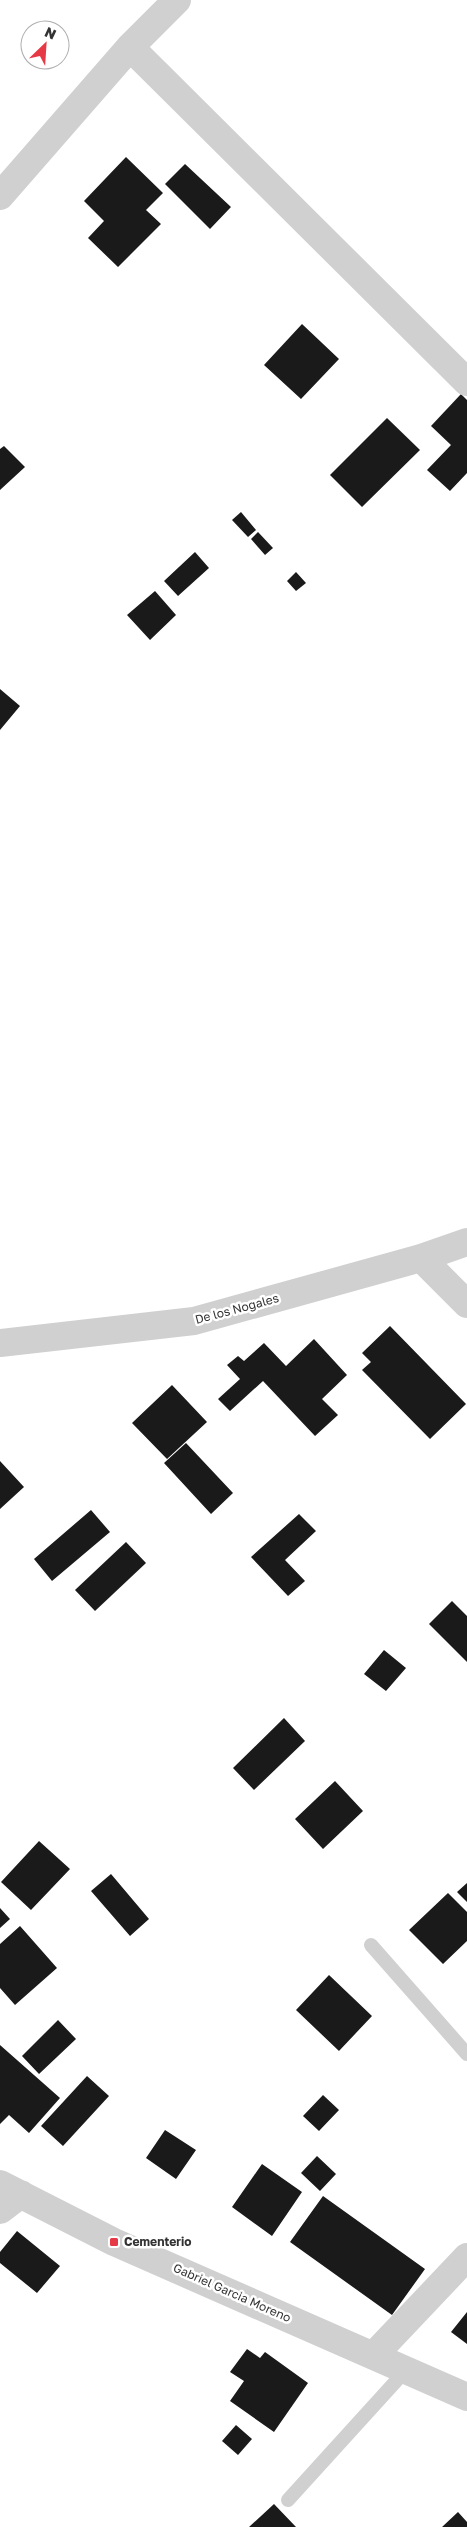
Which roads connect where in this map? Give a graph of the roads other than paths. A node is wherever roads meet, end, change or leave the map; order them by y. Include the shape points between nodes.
1 (173, 1) edge
2 (130, 46) junction
3 (0, 196) edge
4 (467, 382) edge
5 (467, 1242) edge
6 (420, 1258) junction
7 (467, 1304) edge
8 (0, 1343) edge
9 (371, 1945) dead end
10 (467, 2054) edge
11 (7, 2196) edge
12 (467, 2257) edge
13 (374, 2355) junction
14 (407, 2369) junction
15 (467, 2397) edge
16 (288, 2500) dead end

1 - 2 street
2 - 3 street
2 - 4 street
5 - 6 street, De los Nogales
6 - 7 street
6 - 8 street, De los Nogales via 194,1321
9 - 10 lane
11 - 13 street, Gabriel Garcia Moreno
12 - 13 street
13 - 14 street, Gabriel Garcia Moreno
14 - 15 street, Gabriel Garcia Moreno
14 - 16 lane

